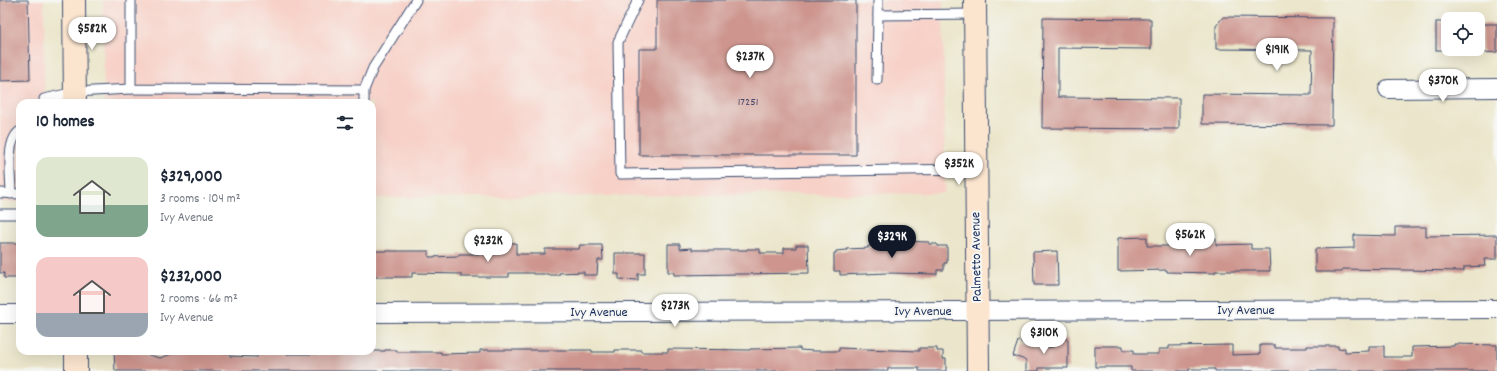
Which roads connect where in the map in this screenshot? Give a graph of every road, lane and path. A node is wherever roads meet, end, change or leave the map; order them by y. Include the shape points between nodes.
1 (74, 0) edge
2 (131, 0) edge
3 (416, 0) edge
4 (638, 0) edge
5 (878, 0) edge
6 (975, 7) edge
7 (878, 15) junction
8 (877, 80) dead end
9 (1497, 88) edge
10 (131, 89) junction
11 (1388, 89) dead end
12 (364, 90) junction
13 (75, 98) edge
14 (60, 99) edge
15 (364, 99) edge
16 (16, 134) edge
17 (976, 169) junction
18 (0, 193) edge
19 (16, 194) edge
20 (0, 214) edge
21 (16, 214) edge
22 (1497, 309) edge
23 (978, 312) junction
24 (376, 313) edge
25 (0, 314) edge
26 (16, 314) edge
27 (76, 355) edge
28 (76, 371) edge
29 (978, 371) edge

1 - 13 street
2 - 10 lane
3 - 12 lane via 373,68
4 - 17 lane via 618,42 620,174
5 - 7 lane
6 - 7 lane
6 - 17 street, Palmetto Avenue
7 - 8 lane
9 - 11 street
10 - 12 lane
10 - 13 lane
12 - 15 lane
13 - 14 lane
16 - 19 lane via 12,142 10,165
17 - 23 street, Palmetto Avenue
18 - 19 lane
20 - 21 lane
22 - 23 street, Ivy Avenue
23 - 24 street, Ivy Avenue
23 - 29 street, Palmetto Avenue
25 - 26 street
27 - 28 street

